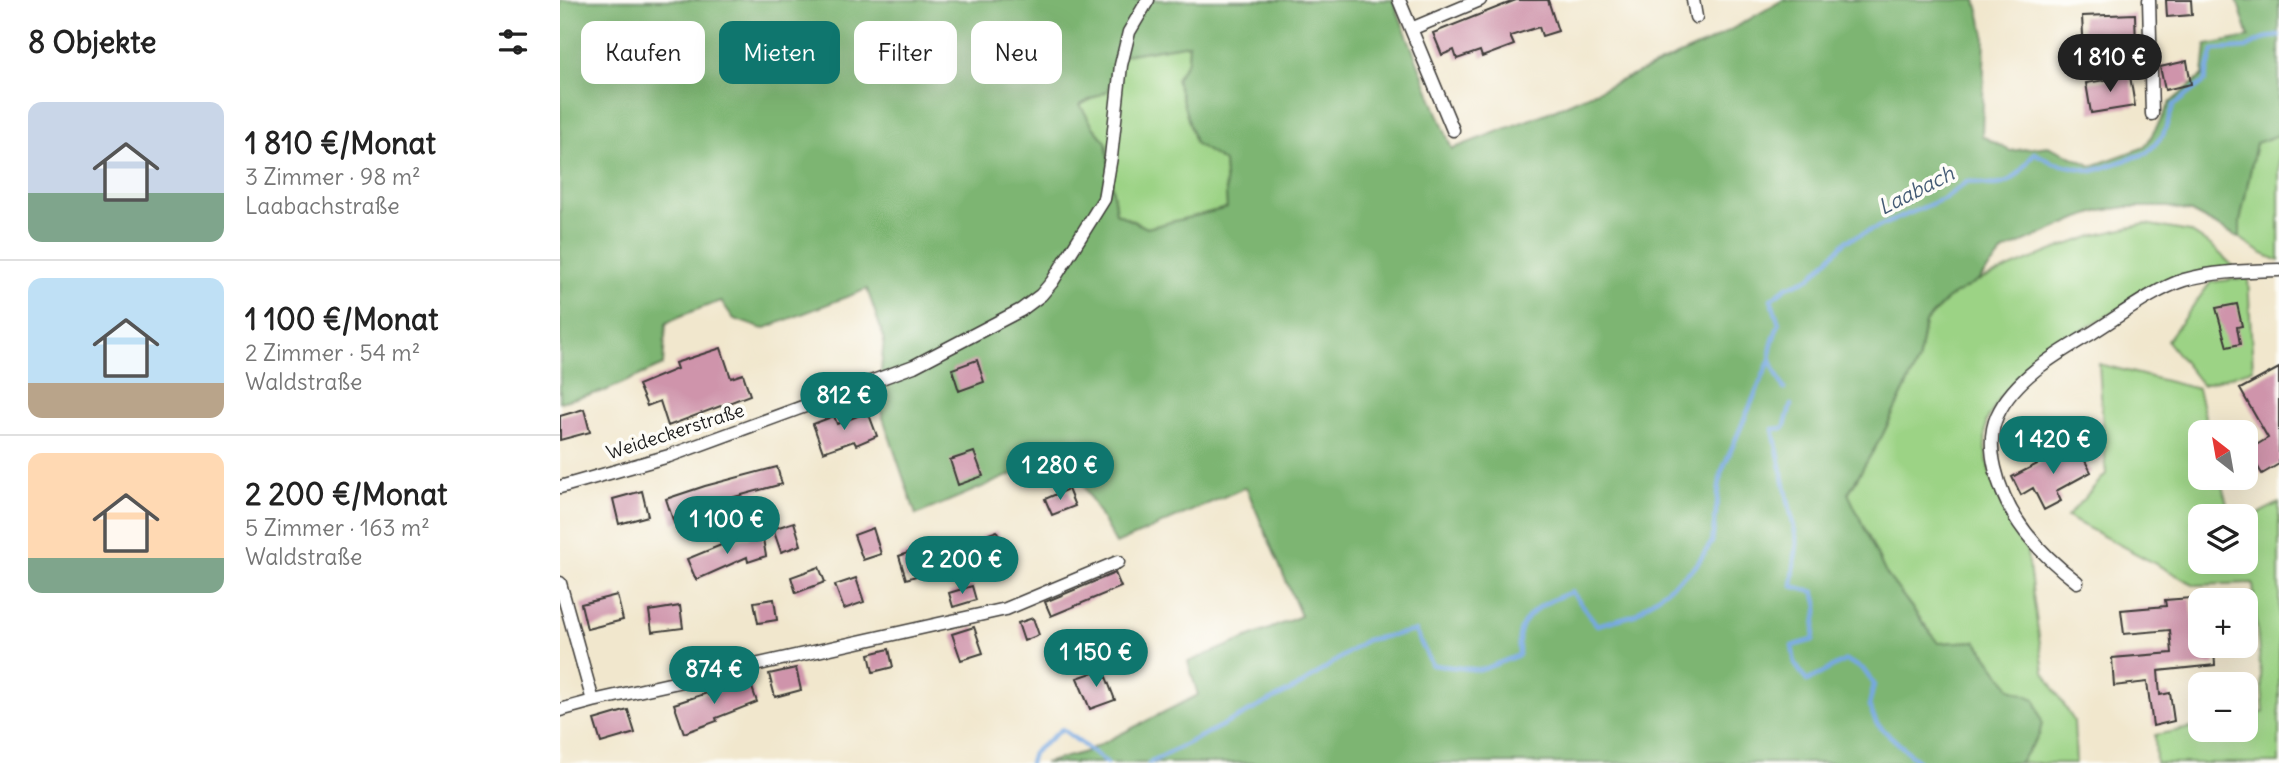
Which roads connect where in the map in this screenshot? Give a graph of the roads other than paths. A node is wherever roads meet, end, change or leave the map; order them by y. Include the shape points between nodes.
1 (1148, 0) edge
2 (1399, 0) edge
3 (1480, 0) edge
4 (1693, 0) edge
5 (2149, 0) edge
6 (1696, 17) dead end
7 (1411, 29) junction
8 (2152, 114) dead end
9 (1453, 130) dead end
10 (2279, 270) edge
11 (560, 487) edge
12 (1118, 562) dead end
13 (2077, 582) dead end
14 (560, 583) edge
15 (593, 701) junction
16 (560, 710) edge

1 - 11 street, Weideckerstraße via 1129,32 1121,65 1104,199 1041,295 914,366 669,456
2 - 7 street
3 - 7 street
4 - 6 street
5 - 8 street
7 - 9 street
10 - 13 street via 2234,271 2182,281 2059,352 2005,402 1992,438 2001,488 2016,521
12 - 15 street via 1006,609
14 - 15 street
15 - 16 street

